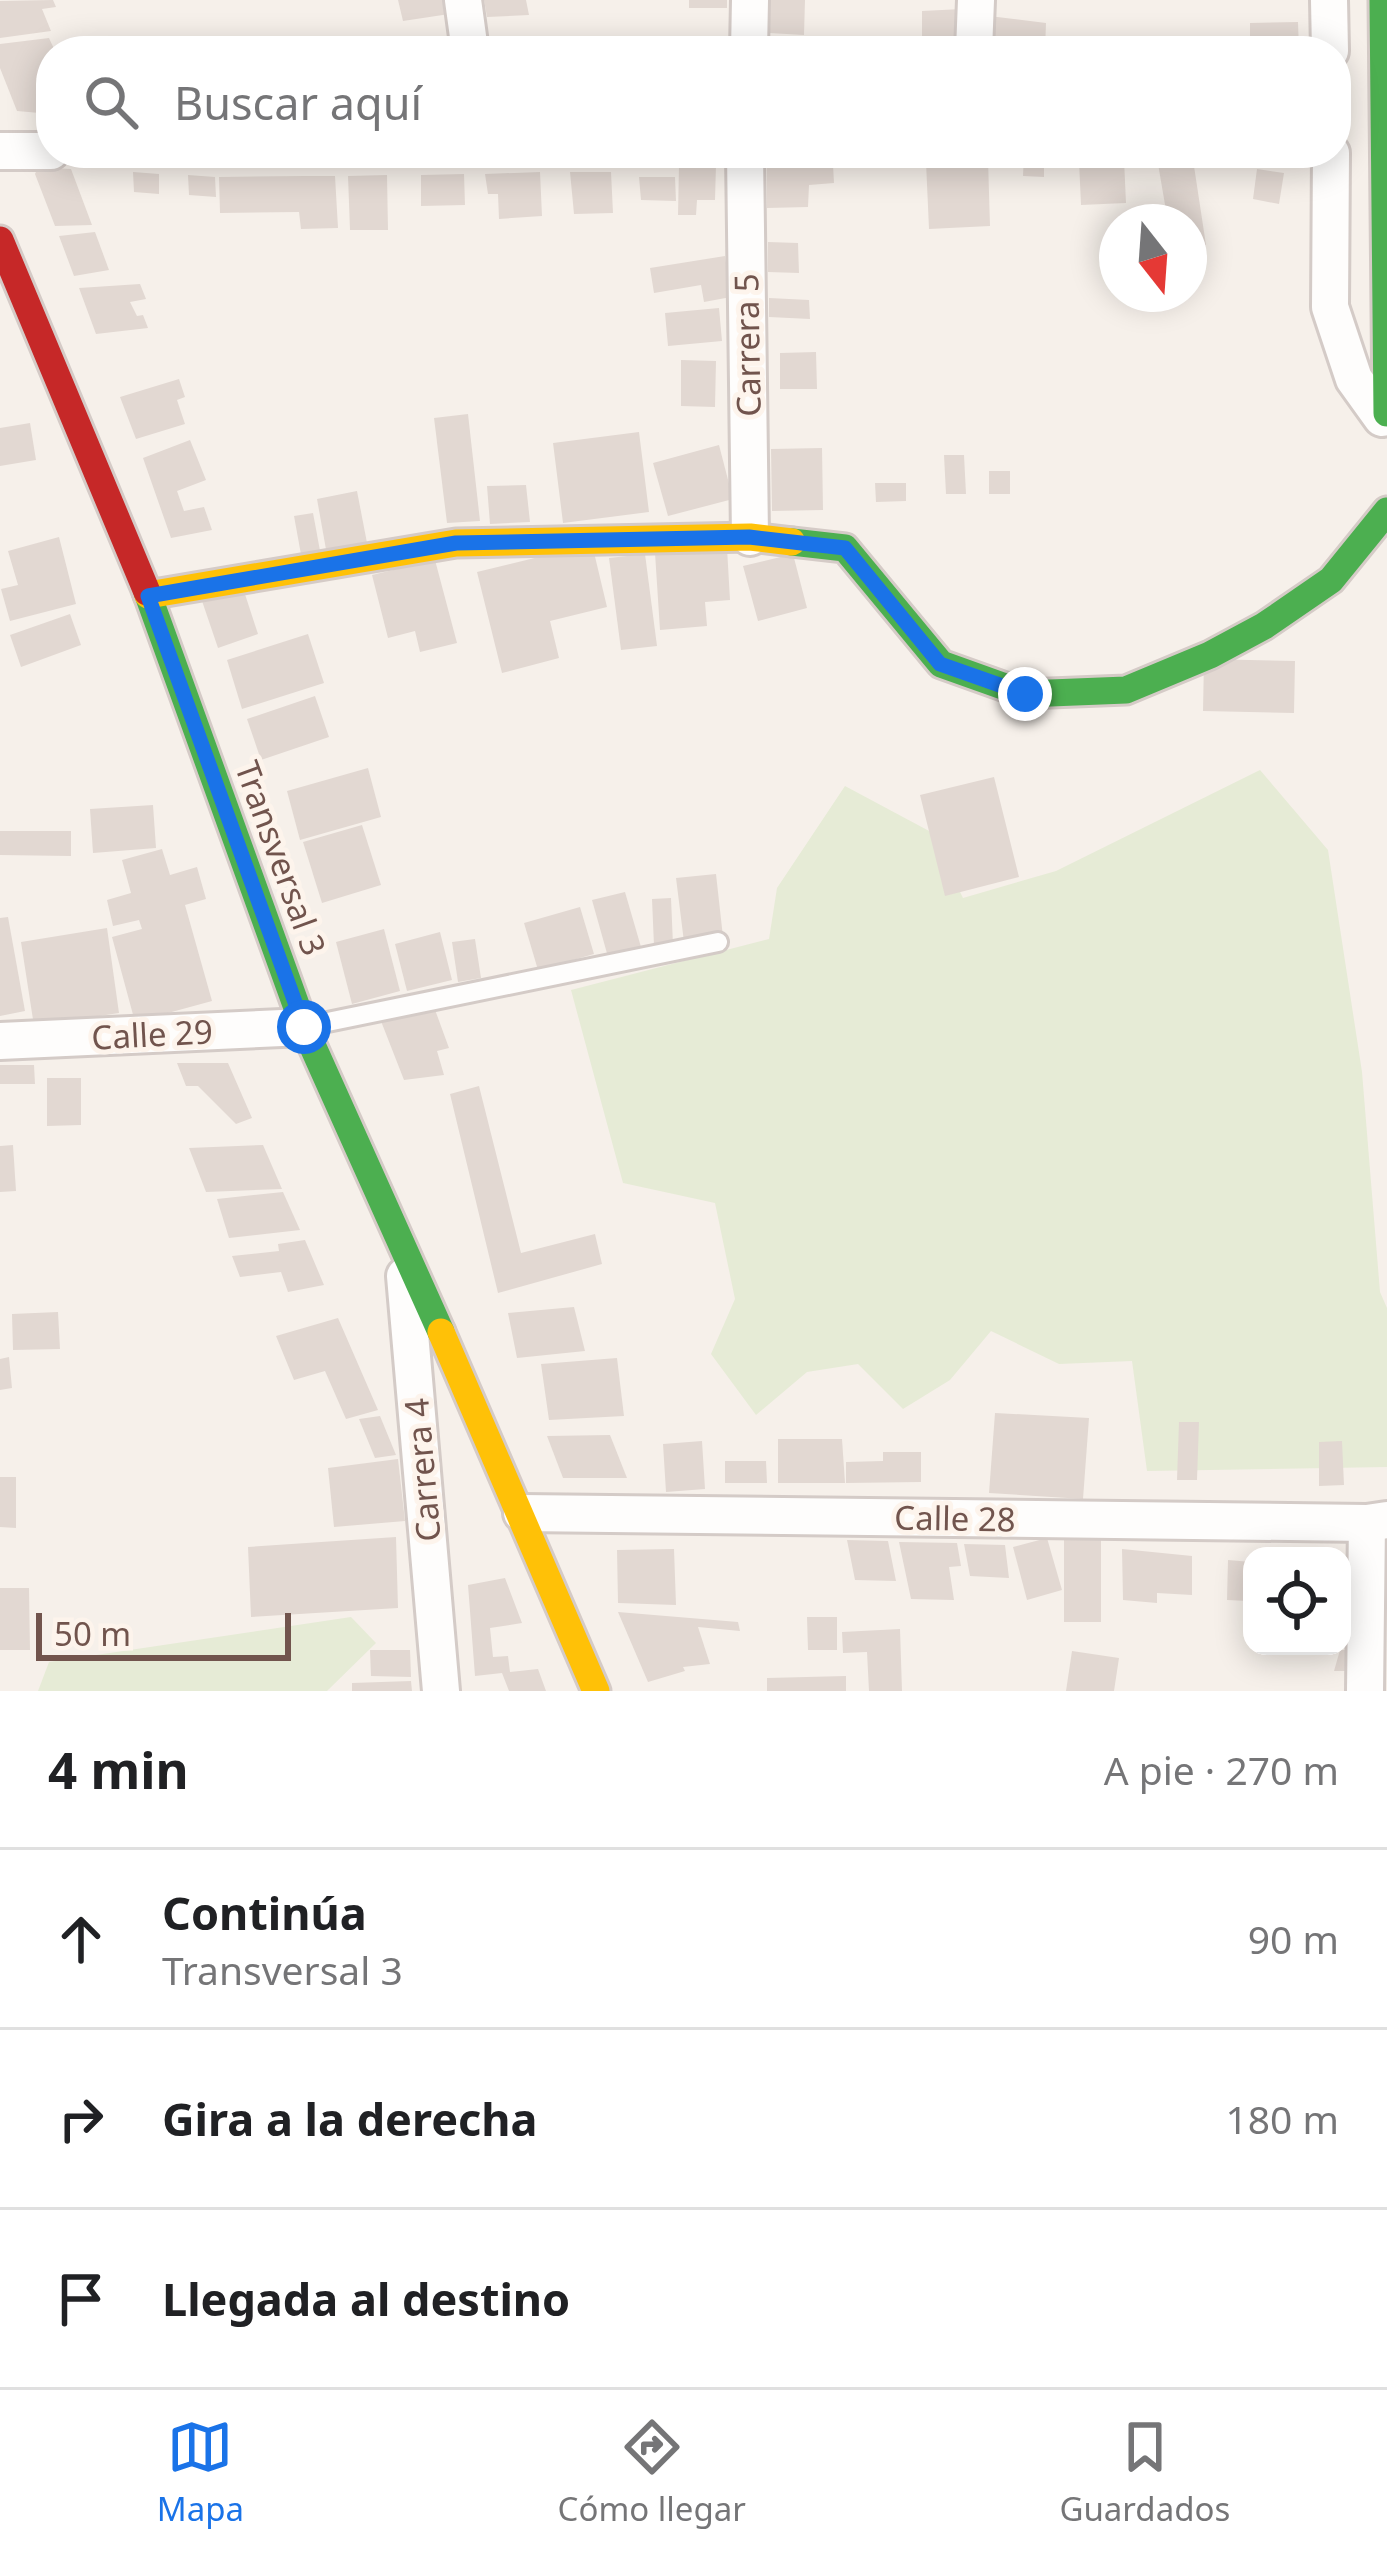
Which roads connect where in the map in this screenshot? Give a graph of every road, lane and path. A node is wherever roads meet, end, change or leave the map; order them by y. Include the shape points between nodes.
1 (464, 0) edge
2 (750, 0) edge
3 (976, 0) edge
4 (1329, 0) edge
5 (1383, 0) edge
6 (468, 36) edge
7 (749, 36) edge
8 (975, 36) edge
9 (1330, 36) edge
10 (36, 151) edge
11 (0, 152) edge
12 (745, 168) edge
13 (1331, 168) edge
14 (0, 240) edge
15 (1387, 413) edge
16 (1387, 425) edge
17 (1387, 511) edge
18 (749, 537) junction
19 (148, 596) junction
20 (718, 942) dead end
21 (304, 1027) junction
22 (0, 1042) edge
23 (402, 1250) junction
24 (522, 1514) junction
25 (1377, 1521) edge
26 (441, 1691) edge
27 (596, 1691) edge
28 (1364, 1691) edge

1 - 6 street
2 - 7 street
3 - 8 street
4 - 9 street
5 - 15 main road
10 - 11 street
12 - 18 street, Carrera 5
13 - 16 street via 1330,307 1354,379
14 - 19 main road, Transversal 3
17 - 18 main road via 1330,580 1264,626 1126,690 1106,691 1025,694 940,664 845,548
18 - 19 main road via 456,543
19 - 21 main road, Transversal 3
20 - 21 lane
21 - 22 street, Calle 29
21 - 23 main road, Transversal 3
23 - 24 main road, Transversal 3
23 - 26 street, Carrera 4
24 - 25 street, Calle 28
24 - 27 main road, Transversal 3
25 - 28 street

